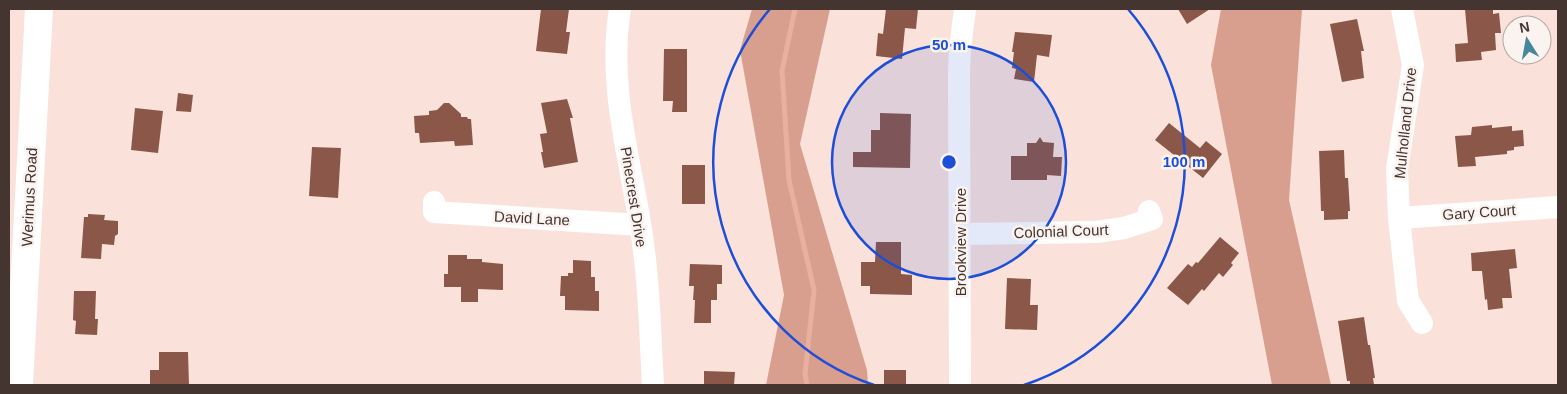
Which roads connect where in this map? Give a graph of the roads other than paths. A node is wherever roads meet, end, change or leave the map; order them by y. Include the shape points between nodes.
1 (39, 9) edge
2 (620, 9) edge
3 (966, 9) edge
4 (1402, 9) edge
5 (434, 202) dead end
6 (1558, 207) edge
7 (1149, 210) dead end
8 (1399, 218) junction
9 (640, 224) junction
10 (960, 234) junction
11 (1422, 323) dead end
12 (19, 385) edge
13 (653, 385) edge
14 (960, 385) edge

1 - 12 main road, Werimus Road
2 - 9 street, Pinecrest Drive via 616,64 618,99
3 - 10 street, Brookview Drive via 959,74
4 - 8 street, Mulholland Drive via 1413,64 1398,169
5 - 9 street, David Lane via 434,212
6 - 8 street, Gary Court
7 - 10 street, Colonial Court via 1152,219 1096,232
8 - 11 street, Mulholland Drive via 1408,301
9 - 13 street, Pinecrest Drive via 648,289
10 - 14 street, Brookview Drive

